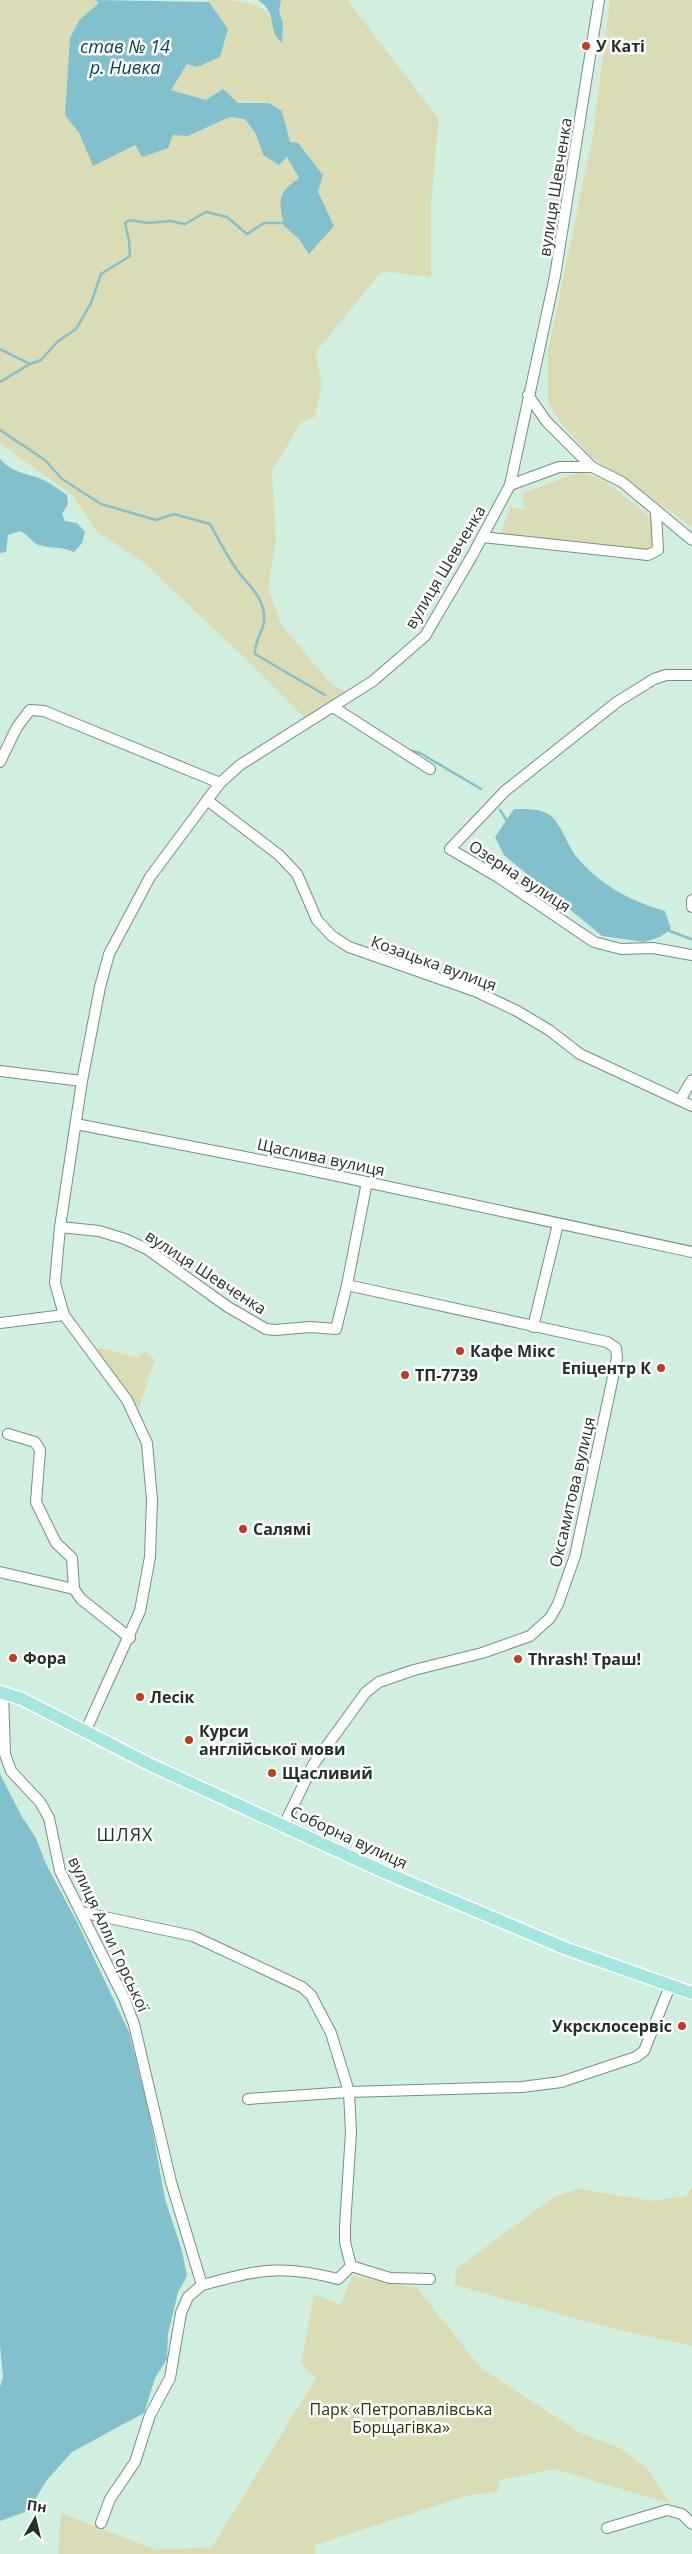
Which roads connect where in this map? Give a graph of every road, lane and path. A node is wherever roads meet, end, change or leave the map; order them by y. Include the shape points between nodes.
1 (599, 0) edge
2 (528, 395) junction
3 (592, 467) junction
4 (510, 485) junction
5 (656, 513) junction
6 (482, 537) junction
7 (692, 540) edge
8 (692, 675) edge
9 (333, 707) junction
10 (0, 762) edge
11 (430, 769) dead end
12 (220, 783) junction
13 (207, 800) junction
14 (692, 900) edge
15 (692, 907) edge
16 (692, 955) edge
17 (0, 1071) edge
18 (692, 1080) edge
19 (82, 1081) junction
20 (680, 1100) junction
21 (692, 1106) edge
22 (76, 1124) junction
23 (367, 1182) junction
24 (558, 1224) junction
25 (60, 1227) junction
26 (692, 1252) edge
27 (347, 1285) junction
28 (64, 1315) junction
29 (0, 1323) edge
30 (533, 1327) junction
31 (8, 1434) dead end
32 (0, 1572) edge
33 (74, 1589) junction
34 (130, 1638) junction
35 (2, 1692) edge
36 (86, 1730) junction
37 (284, 1825) junction
38 (81, 1912) junction
39 (670, 1986) junction
40 (692, 1993) edge
41 (349, 2092) junction
42 (248, 2099) dead end
43 (351, 2266) junction
44 (430, 2279) dead end
45 (202, 2285) junction
46 (101, 2523) dead end
47 (692, 2524) edge
48 (607, 2528) dead end

1 - 2 street, вулиця Шевченка via 556,276
2 - 3 street via 546,421
2 - 4 street, вулиця Шевченка
3 - 4 street via 558,467
3 - 5 street via 622,482
4 - 6 street, вулиця Шевченка
5 - 6 street via 659,545 658,550 648,555
5 - 7 street
6 - 9 street, вулиця Шевченка via 425,636 373,681
8 - 16 street, Озерна вулиця via 666,675 654,679 617,702 505,791 450,849 594,942 621,949 653,948
9 - 11 street
9 - 12 street, вулиця Шевченка via 240,765
10 - 12 street via 17,727 30,710 44,711
12 - 13 street, вулиця Шевченка
13 - 19 street, вулиця Шевченка via 150,877 109,954
13 - 20 street, Козацька вулиця via 297,874 317,920 344,944 475,991 549,1030 580,1054
14 - 15 street
17 - 19 street
18 - 20 street
19 - 22 street, вулиця Шевченка
20 - 21 street, Козацька вулиця
22 - 23 street, Щаслива вулиця
22 - 25 street, вулиця Шевченка
23 - 24 street, Щаслива вулиця
23 - 27 street, вулиця Шевченка
24 - 26 street, Щаслива вулиця
24 - 30 street
25 - 27 street, вулиця Шевченка via 99,1231 147,1249 228,1307 266,1329 336,1329
25 - 28 street, вулиця Шевченка via 55,1283
27 - 30 street, Оксамитова вулиця
28 - 29 street
28 - 34 street, вулиця Шевченка via 127,1400 147,1443 152,1500 150,1557 148,1579
30 - 37 street, Оксамитова вулиця via 607,1342 616,1348 617,1358 575,1556 558,1604 550,1618 530,1636 482,1653 398,1675 379,1682 366,1692 313,1766
31 - 33 street via 35,1442 40,1450 36,1502 56,1544 72,1558
32 - 33 street
33 - 34 street via 81,1599
34 - 36 street, вулиця Шевченка
35 - 36 main road, Соборна вулиця
35 - 38 street, вулиця Алли Горської via 5,1754 11,1771 40,1802 49,1818 60,1871
36 - 37 main road, Соборна вулиця via 152,1765
37 - 39 main road, Соборна вулиця via 451,1902 566,1949
38 - 41 street via 193,1936 302,1987 311,1995 331,2033
38 - 45 street, вулиця Алли Горської via 134,2024 171,2182
39 - 40 main road, Соборна вулиця
39 - 41 street via 644,2051 596,2071 561,2082 522,2087
41 - 42 street
41 - 43 street via 351,2142 345,2242
43 - 44 street via 390,2278
43 - 45 street via 338,2279 304,2271 266,2269
45 - 46 street via 188,2297 181,2313 170,2378 150,2415 135,2462 110,2498
47 - 48 street via 682,2514 667,2510

